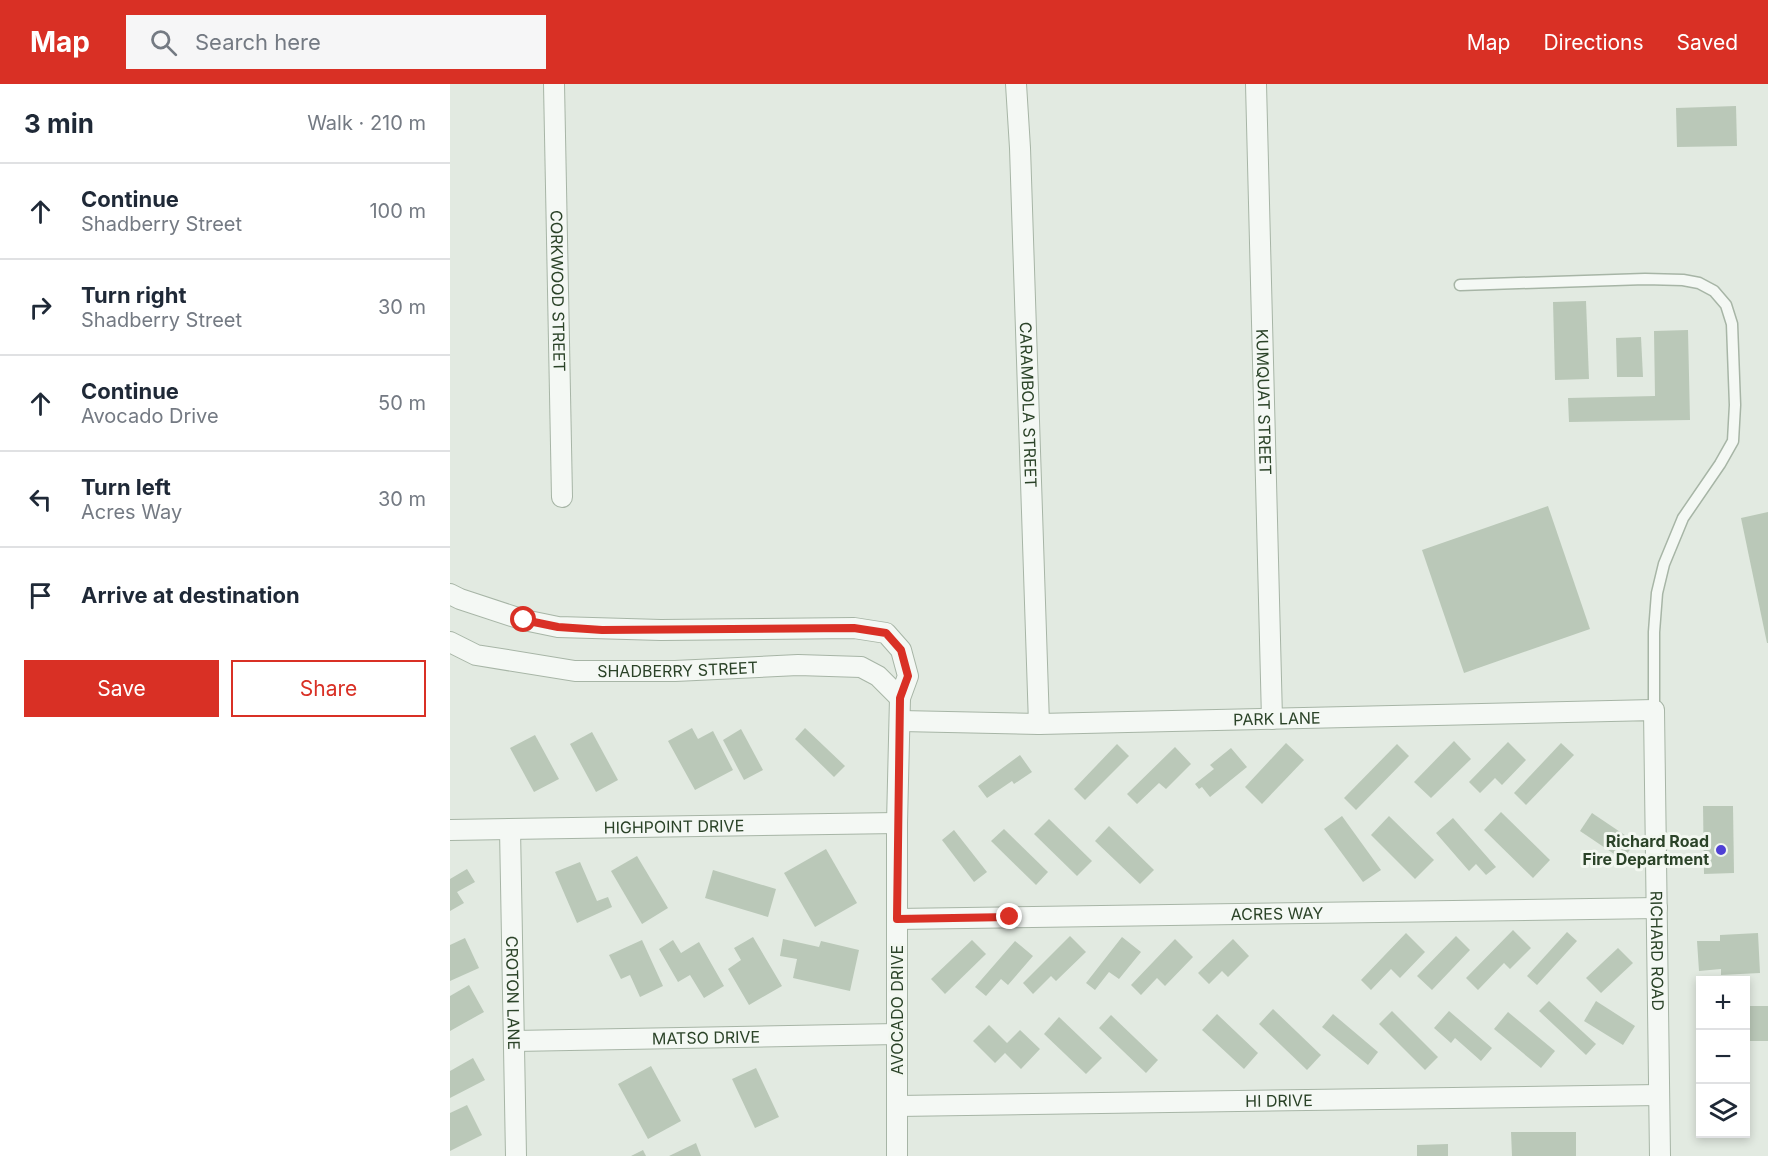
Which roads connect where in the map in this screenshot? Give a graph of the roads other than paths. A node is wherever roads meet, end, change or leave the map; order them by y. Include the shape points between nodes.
1 (554, 84) edge
2 (1016, 84) edge
3 (1256, 84) edge
4 (1460, 285) dead end
5 (562, 497) dead end
6 (450, 594) edge
7 (450, 642) edge
8 (900, 698) junction
9 (1654, 710) junction
10 (1272, 718) junction
11 (901, 721) junction
12 (1039, 724) junction
13 (897, 823) junction
14 (510, 829) junction
15 (450, 831) edge
16 (1656, 908) junction
17 (897, 919) junction
18 (897, 1034) junction
19 (514, 1041) junction
20 (1659, 1095) junction
21 (898, 1106) junction
22 (516, 1156) edge
23 (897, 1156) edge
24 (1660, 1156) edge

1 - 5 street, CORKWOOD STREET
2 - 12 street, CARAMBOLA STREET
3 - 10 street, KUMQUAT STREET
4 - 9 lane via 1683,280 1714,291 1726,305 1732,324 1733,441 1683,518 1664,564 1654,632
6 - 8 street via 524,620 558,627 854,628 886,633 901,650 908,676
7 - 8 street, SHADBERRY STREET via 476,655 575,671 861,667 878,676
8 - 11 street
9 - 10 street, PARK LANE
9 - 16 street, RICHARD ROAD
10 - 12 street, PARK LANE
11 - 12 street, PARK LANE
11 - 13 street, AVOCADO DRIVE
13 - 14 street, HIGHPOINT DRIVE
13 - 17 street, AVOCADO DRIVE
14 - 15 street, HIGHPOINT DRIVE
14 - 19 street, CROTON LANE
16 - 17 street, ACRES WAY
16 - 20 street, RICHARD ROAD
17 - 18 street, AVOCADO DRIVE
18 - 19 street, MATSO DRIVE
18 - 21 street, AVOCADO DRIVE
19 - 22 street, CROTON LANE
20 - 21 street, HI DRIVE
20 - 24 street, RICHARD ROAD
21 - 23 street, AVOCADO DRIVE

